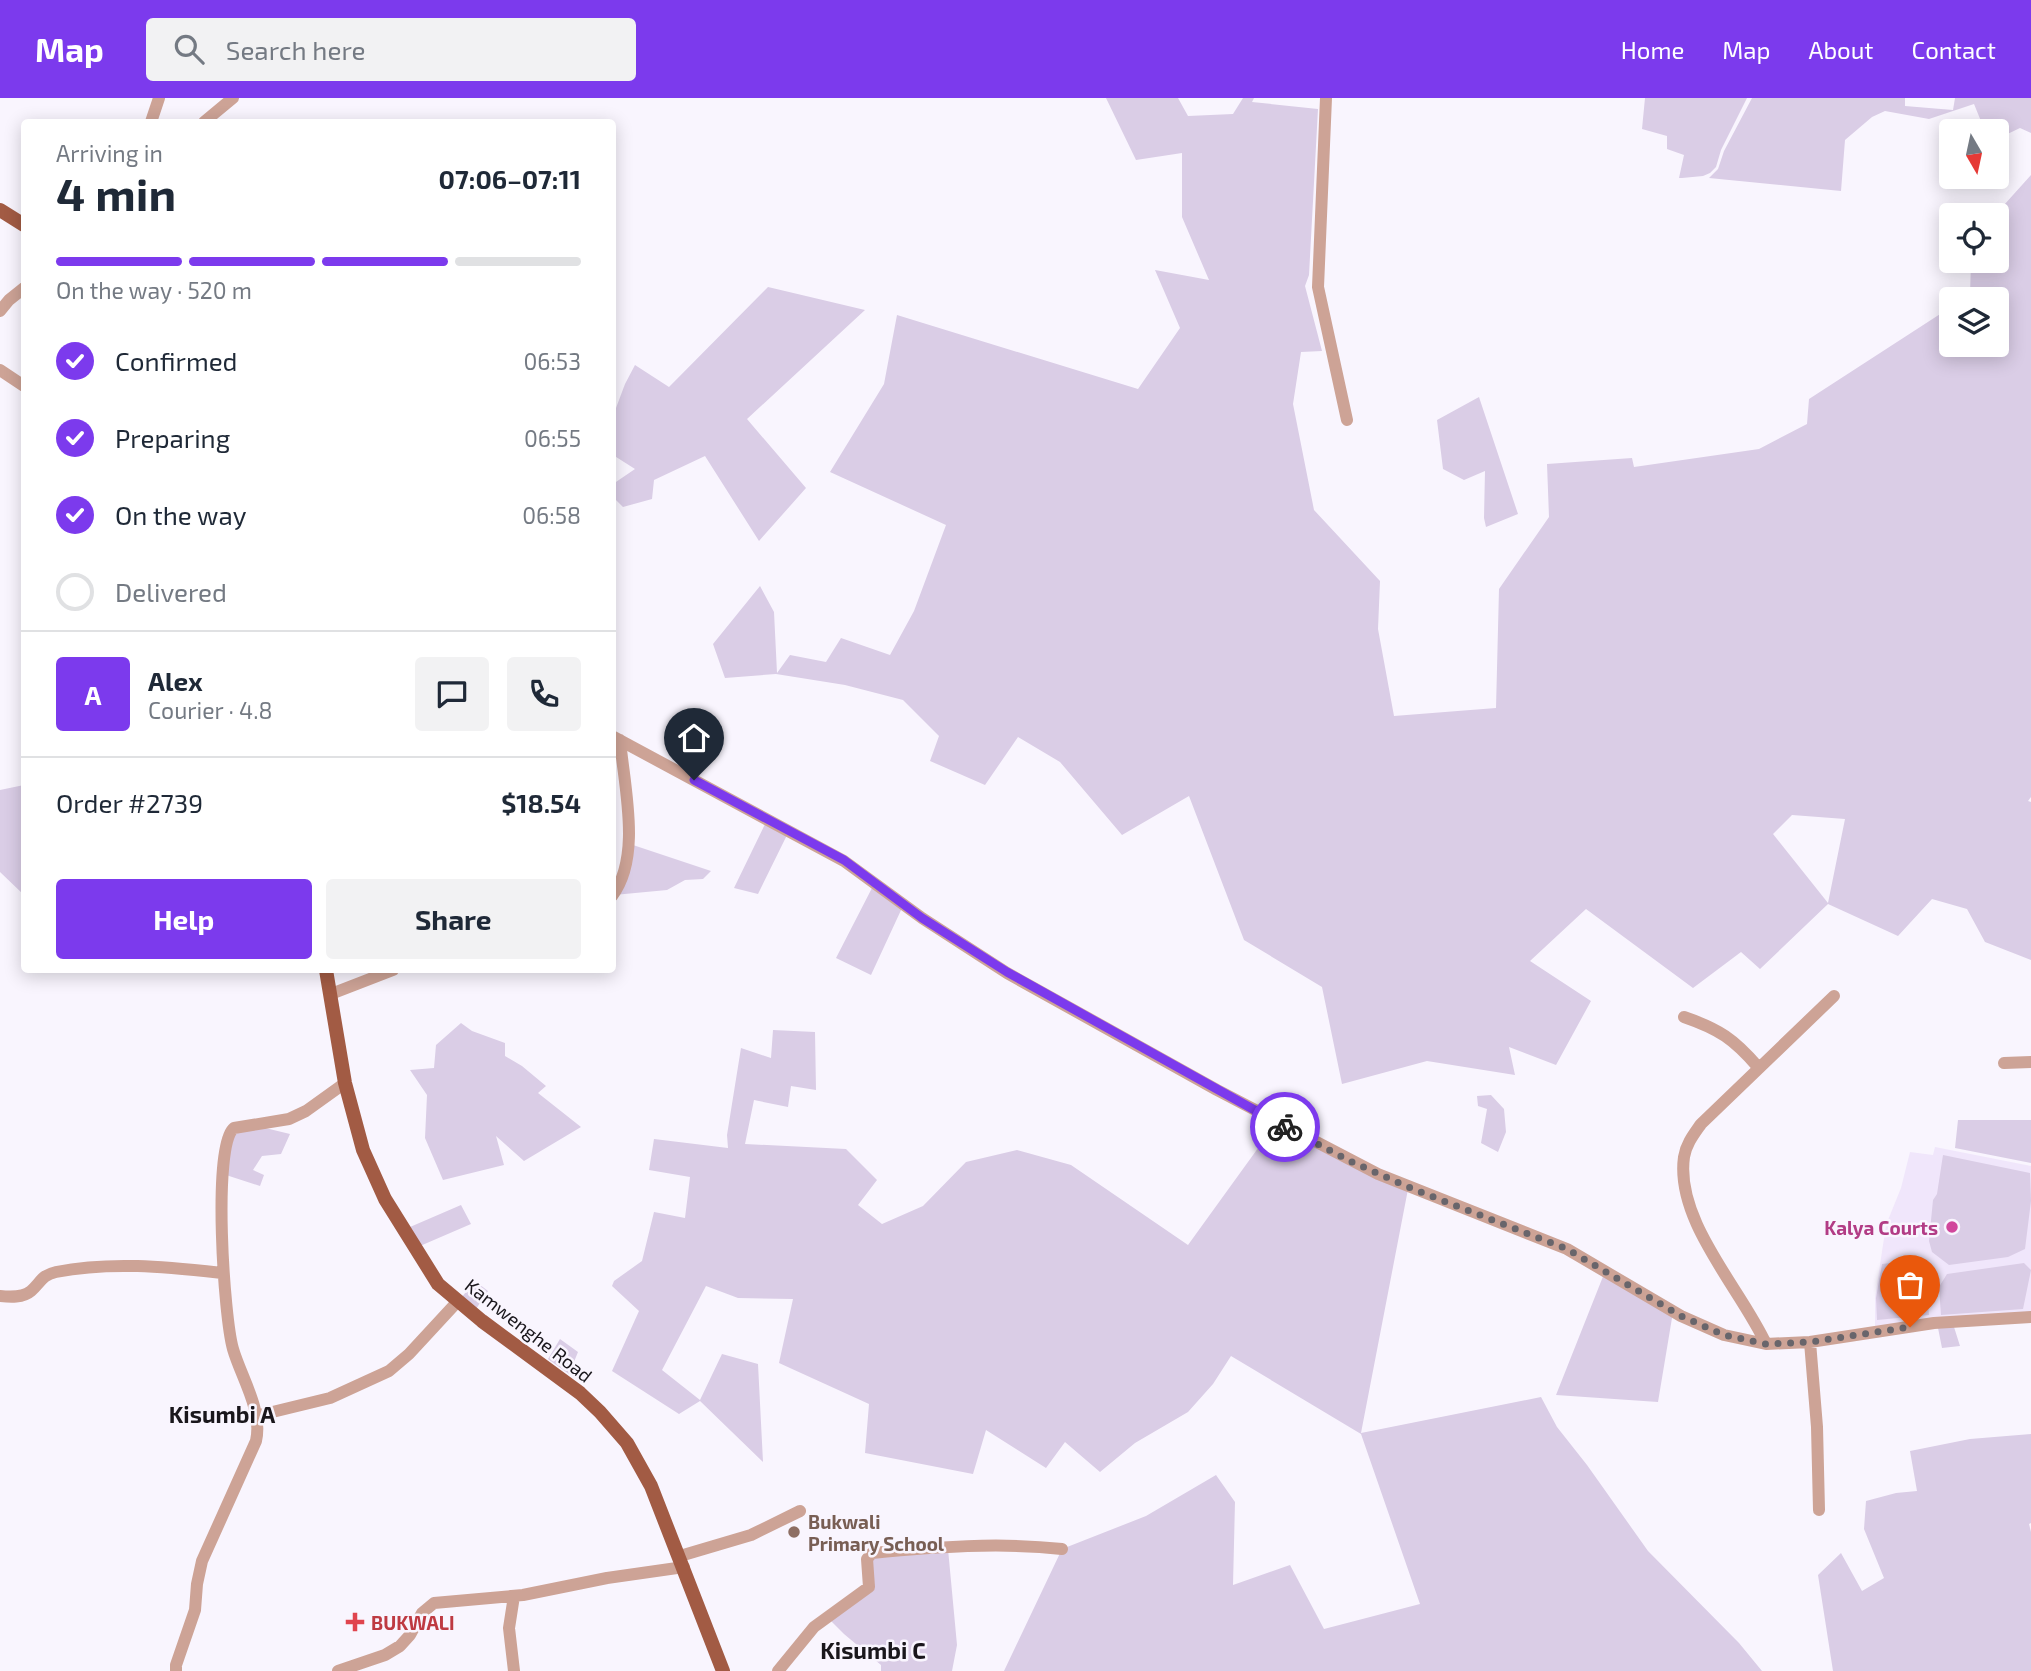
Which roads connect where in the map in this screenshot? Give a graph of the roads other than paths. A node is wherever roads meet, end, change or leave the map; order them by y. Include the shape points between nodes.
1 (159, 98) edge
2 (233, 98) edge
3 (1326, 98) edge
4 (152, 119) edge
5 (208, 119) edge
6 (0, 210) edge
7 (21, 223) edge
8 (21, 290) edge
9 (0, 311) edge
10 (0, 370) edge
11 (21, 384) edge
12 (1347, 420) dead end
13 (616, 738) edge
14 (616, 890) edge
15 (327, 973) edge
16 (385, 973) edge
17 (331, 994) junction
18 (1834, 996) dead end
19 (1684, 1017) dead end
20 (2031, 1062) edge
21 (2004, 1063) dead end
22 (1758, 1067) junction
23 (345, 1083) junction
24 (223, 1273) junction
25 (0, 1296) edge
26 (458, 1301) junction
27 (2031, 1317) edge
28 (1810, 1342) junction
29 (1766, 1344) junction
30 (256, 1416) junction
31 (1819, 1510) dead end
32 (800, 1511) dead end
33 (1062, 1549) dead end
34 (682, 1562) junction
35 (514, 1596) junction
36 (176, 1671) edge
37 (338, 1671) edge
38 (514, 1671) edge
39 (723, 1671) edge
40 (778, 1671) edge

1 - 4 street
2 - 5 street
3 - 12 street via 1318,287
6 - 7 main road
8 - 9 street
10 - 11 street
13 - 14 street via 628,823 628,858
13 - 29 street via 844,860 922,918 1007,972 1327,1149 1413,1189 1567,1249 1692,1321 1724,1335
15 - 17 main road, Kamwenghe Road
16 - 17 street
17 - 23 main road, Kamwenghe Road
18 - 22 street
19 - 22 street via 1728,1036
20 - 21 street
22 - 29 street via 1701,1124 1684,1158 1688,1199 1705,1243
23 - 24 street via 289,1119 229,1132 223,1168
23 - 26 main road, Kamwenghe Road via 374,1178 424,1265
24 - 25 street via 88,1266 47,1274 22,1296
24 - 30 street via 233,1348
26 - 30 street via 389,1371 330,1398
26 - 34 main road, Kamwenghe Road via 580,1393 627,1443 651,1486
27 - 28 street via 1934,1323
28 - 29 street
28 - 31 street
30 - 36 street via 256,1440 202,1561 195,1610
32 - 34 street via 751,1535 705,1547
33 - 40 street via 942,1546 873,1553 867,1559 869,1587 814,1627
34 - 35 street
34 - 39 main road, Kamwenghe Road
35 - 37 street via 434,1603 400,1646
35 - 38 street via 509,1628

